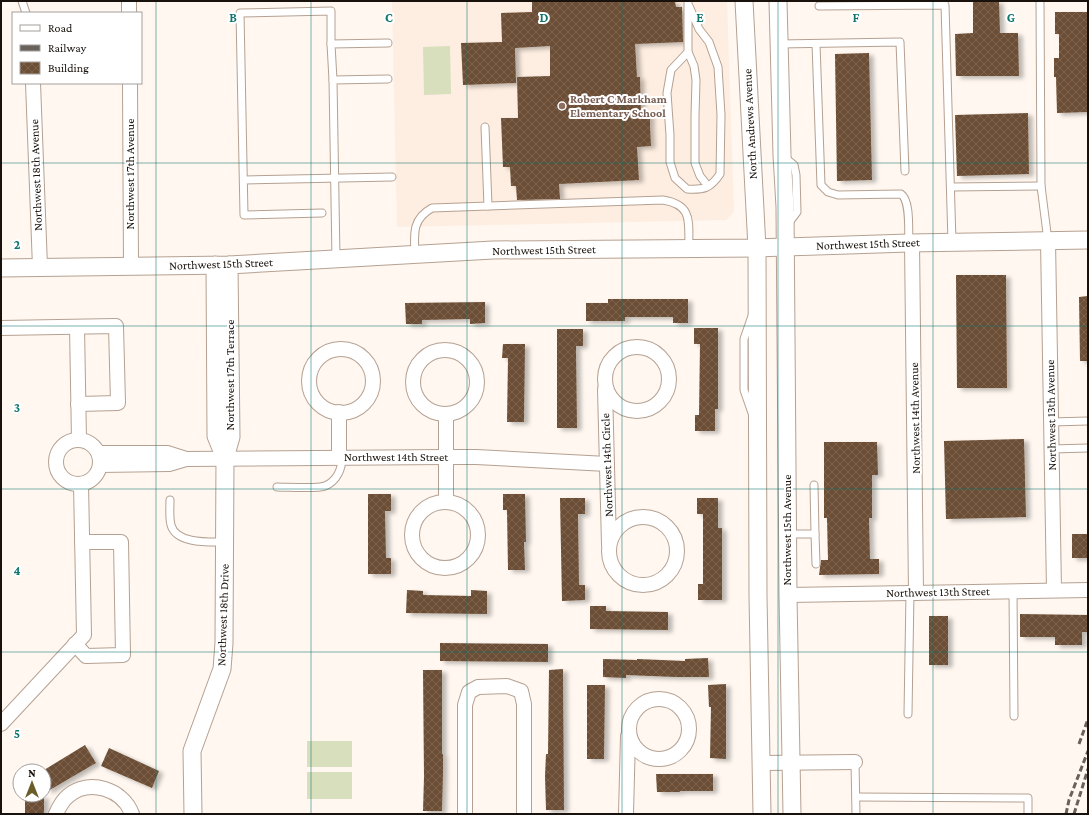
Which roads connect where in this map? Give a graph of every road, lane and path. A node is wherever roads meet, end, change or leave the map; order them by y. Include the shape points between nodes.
1 (22, 1) edge
2 (129, 1) edge
3 (744, 1) edge
4 (768, 1) edge
5 (778, 1) edge
6 (1040, 1) edge
7 (689, 3) edge
8 (936, 3) edge
9 (819, 6) dead end
10 (26, 12) edge
11 (129, 12) edge
12 (388, 43) dead end
13 (331, 44) junction
14 (779, 44) junction
15 (816, 44) junction
16 (688, 52) junction
17 (388, 79) dead end
18 (333, 80) junction
19 (33, 84) edge
20 (130, 84) edge
21 (485, 127) dead end
22 (782, 155) junction
23 (904, 171) dead end
24 (392, 177) dead end
25 (334, 178) junction
26 (244, 180) junction
27 (708, 186) junction
28 (1041, 186) junction
29 (951, 187) junction
30 (488, 206) junction
31 (322, 213) dead end
32 (1088, 240) edge
33 (1048, 241) junction
34 (952, 242) junction
35 (911, 243) junction
36 (785, 247) junction
37 (689, 248) junction
38 (757, 248) junction
39 (415, 255) junction
40 (336, 259) junction
41 (131, 265) junction
42 (222, 265) junction
43 (1, 268) edge
44 (40, 268) junction
45 (77, 327) junction
46 (1, 328) edge
47 (604, 380) junction
48 (78, 404) junction
49 (339, 412) junction
50 (446, 414) junction
51 (1088, 421) edge
52 (1051, 422) junction
53 (79, 440) junction
54 (1088, 448) edge
55 (1052, 449) junction
56 (446, 457) junction
57 (225, 458) junction
58 (341, 458) junction
59 (99, 459) junction
60 (607, 464) junction
61 (81, 484) junction
62 (814, 485) dead end
63 (277, 487) dead end
64 (170, 500) dead end
65 (446, 502) junction
66 (787, 534) junction
67 (815, 534) junction
68 (82, 542) junction
69 (225, 542) junction
70 (609, 550) junction
71 (816, 564) dead end
72 (1054, 590) junction
73 (1088, 590) edge
74 (1013, 591) junction
75 (913, 593) junction
76 (788, 595) junction
77 (75, 644) junction
78 (908, 714) dead end
79 (1014, 716) dead end
80 (1, 724) edge
81 (628, 730) junction
82 (855, 762) joint
83 (761, 763) junction
84 (791, 763) junction
85 (856, 797) junction
86 (56, 814) edge
87 (132, 814) edge
88 (192, 814) edge
89 (465, 814) edge
90 (524, 814) edge
91 (626, 814) edge
92 (762, 814) edge
93 (792, 814) edge
94 (856, 814) edge
95 (1028, 814) edge

1 - 10 lane
2 - 11 street
3 - 38 street, North Andrews Avenue
4 - 22 street via 770,110
5 - 14 street
6 - 28 lane
7 - 16 lane
7 - 27 lane via 699,29 709,42 718,67 721,115 720,174 715,182
8 - 9 lane
8 - 29 lane via 945,5
12 - 13 lane
13 - 18 lane
13 - 26 lane via 330,11 240,13
14 - 15 lane
14 - 22 street
15 - 23 lane via 900,42
15 - 35 lane via 821,185 828,192 838,195 901,194 907,205
16 - 27 lane via 696,80 695,164
16 - 27 lane via 671,70 668,81 670,162 675,178 687,188 702,190
17 - 18 lane
18 - 25 lane
19 - 44 street, Northwest 18th Avenue
20 - 41 street, Northwest 17th Avenue
21 - 30 lane
22 - 36 street
24 - 25 lane
25 - 26 lane
25 - 40 lane
26 - 31 lane via 244,215
28 - 29 lane
28 - 33 lane
29 - 34 lane
30 - 37 lane via 663,200 680,206 687,214
30 - 39 lane via 427,210 417,220
32 - 33 street, Northwest 15th Street
33 - 34 street, Northwest 15th Street
33 - 52 street, Northwest 13th Avenue
34 - 35 street, Northwest 15th Street
35 - 36 street, Northwest 15th Street
35 - 75 street, Northwest 14th Avenue
36 - 38 street, Northwest 15th Street
36 - 66 street, Northwest 15th Avenue
37 - 38 street, Northwest 15th Street
37 - 39 street, Northwest 15th Street via 493,250
38 - 83 street
39 - 40 street, Northwest 15th Street
40 - 42 street, Northwest 15th Street
41 - 42 street, Northwest 15th Street
41 - 44 street, Northwest 15th Street
42 - 57 street, Northwest 17th Terrace via 216,436
43 - 44 street, Northwest 15th Street
45 - 46 street
45 - 48 street
45 - 48 street via 116,326 118,403
47 - 47 street, Northwest 14th Circle via 613,401 626,410 642,411 653,408 662,401 668,391 670,379 668,368 654,351 643,347 631,347 620,351 612,358 606,368
47 - 60 street, Northwest 14th Circle
48 - 53 street
49 - 49 street via 357,409 365,402 371,392 373,380 371,369 365,360 346,349 324,353 310,370 310,391 316,401 324,408
49 - 58 street
50 - 50 street via 461,410 470,403 477,380 468,360 459,353 448,350 435,351 425,356 418,364 412,383 414,394 420,403 429,410
50 - 56 street
51 - 52 lane
52 - 55 street, Northwest 13th Avenue
53 - 59 street via 89,442 95,447
53 - 61 street via 73,440 60,449 56,464 63,477
54 - 55 lane
55 - 72 street, Northwest 13th Avenue
56 - 58 street, Northwest 14th Street
56 - 60 street, Northwest 14th Street
56 - 65 street
57 - 58 street, Northwest 14th Street
57 - 59 street, Northwest 14th Street via 186,458 167,453
57 - 69 street, Northwest 18th Drive
58 - 63 lane via 342,467 336,478 324,486
59 - 61 street via 99,470 95,477
60 - 70 street, Northwest 14th Circle
61 - 68 street
62 - 67 lane
64 - 69 lane via 171,526 177,534 188,540
65 - 65 street via 428,506 419,514 412,536 414,547 420,557 440,568 452,568 463,564 477,546 479,535 477,524 471,514 462,506
66 - 67 lane
66 - 76 street, Northwest 15th Avenue
67 - 71 lane
68 - 77 street via 84,635
68 - 77 street via 121,542 123,655 86,656
69 - 88 street, Northwest 18th Drive via 222,669 192,751
70 - 70 street, Northwest 14th Circle via 611,562 617,572 626,580 637,584 649,584 660,580 669,572 677,552 676,540 670,529 650,517 626,521 611,539
72 - 73 street, Northwest 13th Street
72 - 74 street, Northwest 13th Street
74 - 75 street, Northwest 13th Street
74 - 79 lane
75 - 76 street, Northwest 13th Street
75 - 78 lane
76 - 84 street, Northwest 15th Avenue
77 - 80 street
81 - 81 street via 636,749 644,756 654,759 665,758 678,751 687,738 689,728 687,718 681,709 663,699 653,699 635,710
81 - 91 street
82 - 84 street
82 - 85 lane
83 - 84 street
83 - 92 street
84 - 93 street, Northwest 15th Avenue
85 - 94 lane
85 - 95 lane via 1028,798
86 - 87 street via 68,796 91,787 104,788 115,793 125,801
89 - 90 street via 465,705 469,692 478,687 507,686 521,691 524,704

